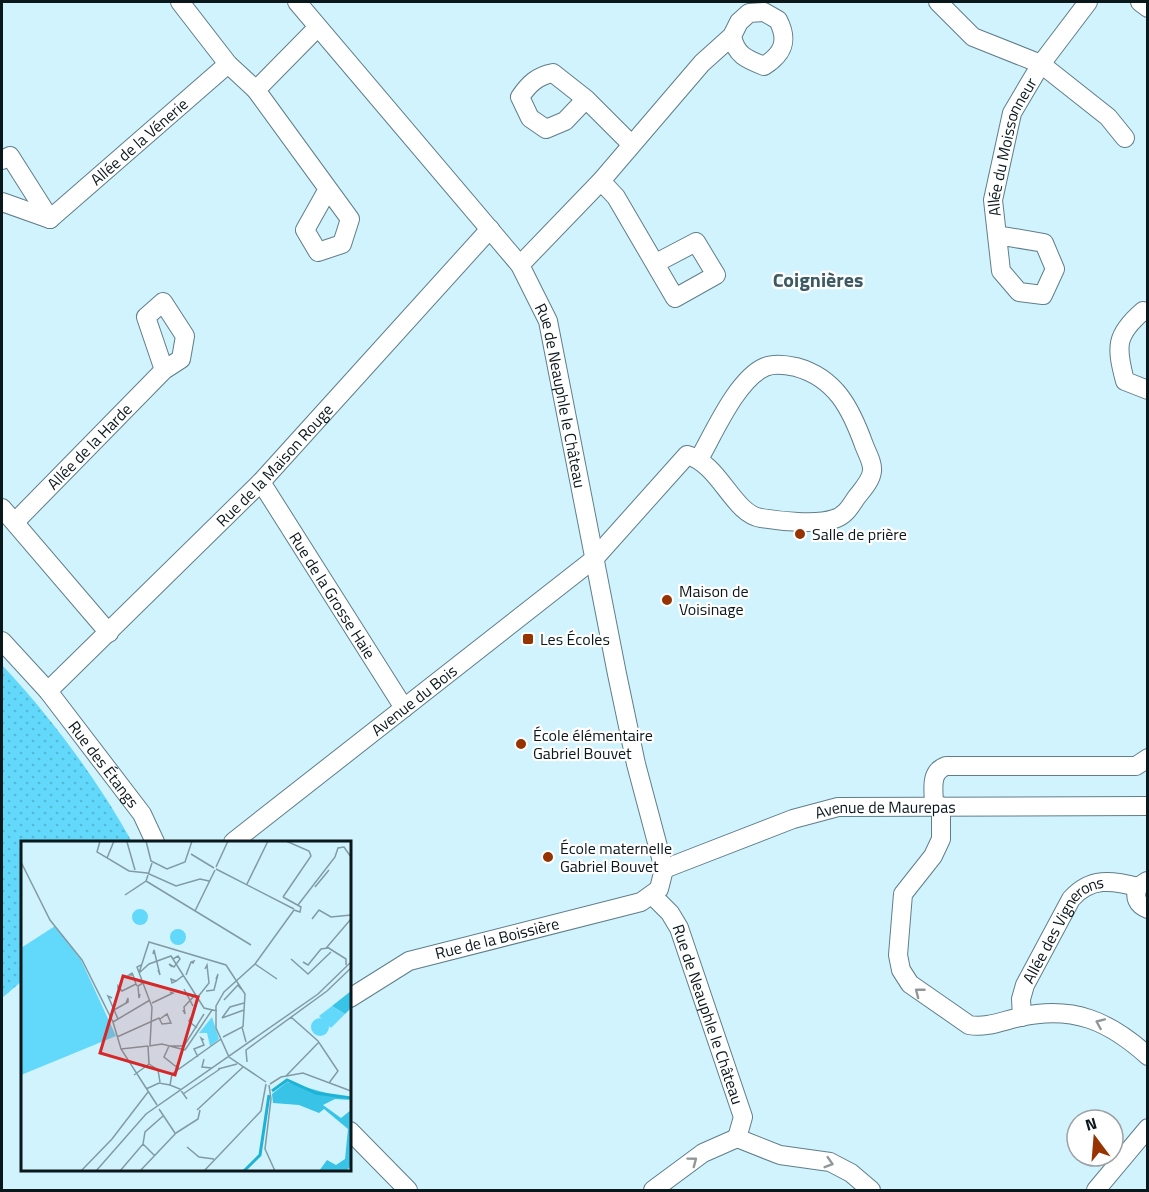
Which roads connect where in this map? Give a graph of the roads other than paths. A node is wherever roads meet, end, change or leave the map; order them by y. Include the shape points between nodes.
1 (180, 2) edge
2 (297, 2) edge
3 (938, 2) edge
4 (1088, 2) edge
5 (1140, 2) edge
6 (1148, 8) edge
7 (317, 28) junction
8 (732, 36) dead end
9 (228, 64) junction
10 (1041, 64) junction
11 (256, 90) junction
12 (586, 99) dead end
13 (1125, 138) dead end
14 (631, 144) junction
15 (2, 160) edge
16 (601, 181) junction
17 (328, 189) dead end
18 (2, 202) edge
19 (50, 219) junction
20 (490, 229) junction
21 (997, 235) dead end
22 (656, 263) dead end
23 (520, 265) junction
24 (1148, 312) edge
25 (164, 370) dead end
26 (1148, 390) edge
27 (699, 459) junction
28 (261, 482) junction
29 (2, 508) edge
30 (15, 522) junction
31 (594, 559) junction
32 (109, 633) junction
33 (2, 641) edge
34 (48, 691) junction
35 (404, 708) junction
36 (1148, 758) edge
37 (938, 806) junction
38 (1148, 806) edge
39 (153, 841) edge
40 (235, 841) edge
41 (663, 869) junction
42 (1143, 884) edge
43 (652, 895) junction
44 (1148, 909) edge
45 (351, 997) edge
46 (1022, 1017) junction
47 (1148, 1056) edge
48 (1148, 1128) edge
49 (351, 1132) edge
50 (737, 1138) junction
51 (408, 1191) edge
52 (653, 1191) edge
53 (871, 1191) edge
54 (1096, 1191) edge

1 - 9 street
2 - 7 street, Rue de Neauphle le Château
3 - 10 street, Allée du Moissonneur via 973,37
4 - 10 street, Allée du Moissonneur
5 - 6 street
7 - 11 street
7 - 20 street, Rue de Neauphle le Château
8 - 14 street via 702,63
9 - 11 street
9 - 19 street, Allée de la Vénerie
10 - 13 street, Allée du Moissonneur via 1108,117
10 - 21 street, Allée du Moissonneur via 1012,113 993,200
11 - 17 street
12 - 14 street
14 - 16 street
15 - 19 street via 10,156
16 - 22 street via 616,197
16 - 23 street
18 - 19 street
20 - 23 street, Rue de Neauphle le Château
20 - 28 street, Rue de la Maison Rouge
23 - 31 street, Rue de Neauphle le Château via 548,321
24 - 26 street via 1127,325 1117,352 1125,381
25 - 30 street, Allée de la Harde
27 - 27 street via 751,376 766,367 786,365 811,372 836,389 852,413 873,469 870,480 852,504 837,519 825,522 758,518 736,502
27 - 31 street, Avenue du Bois via 687,455 677,464
28 - 32 street, Rue de la Maison Rouge
28 - 35 street, Rue de la Grosse Haie
29 - 30 street
30 - 32 street
31 - 35 street, Avenue du Bois
31 - 41 street, Rue de Neauphle le Château via 636,764
32 - 34 street, Rue de la Maison Rouge
33 - 34 street, Rue des Étangs
34 - 39 street, Rue des Étangs via 142,814
35 - 40 street, Avenue du Bois
36 - 37 street, Allée des Vignerons via 1136,766 946,766 934,775
37 - 38 street, Avenue de Maurepas
37 - 41 street, Avenue de Maurepas via 838,807 793,819
46 -> 37 street, Allée des Vignerons via 980,1027 969,1025 918,992 901,970 900,902 941,839
41 - 43 street via 659,889
42 - 44 street, Allée des Vignerons via 1136,900
42 - 46 street, Allée des Vignerons via 1101,880 1080,889 1025,985
43 - 45 street, Rue de la Boissière via 641,902 409,961
43 - 50 street, Rue de Neauphle le Château via 675,919 683,939 743,1117
47 -> 46 street, Allée des Vignerons via 1101,1021 1075,1014
48 - 54 street
49 - 51 street
52 -> 50 street via 703,1154
50 -> 53 street via 780,1155 830,1162 851,1173

